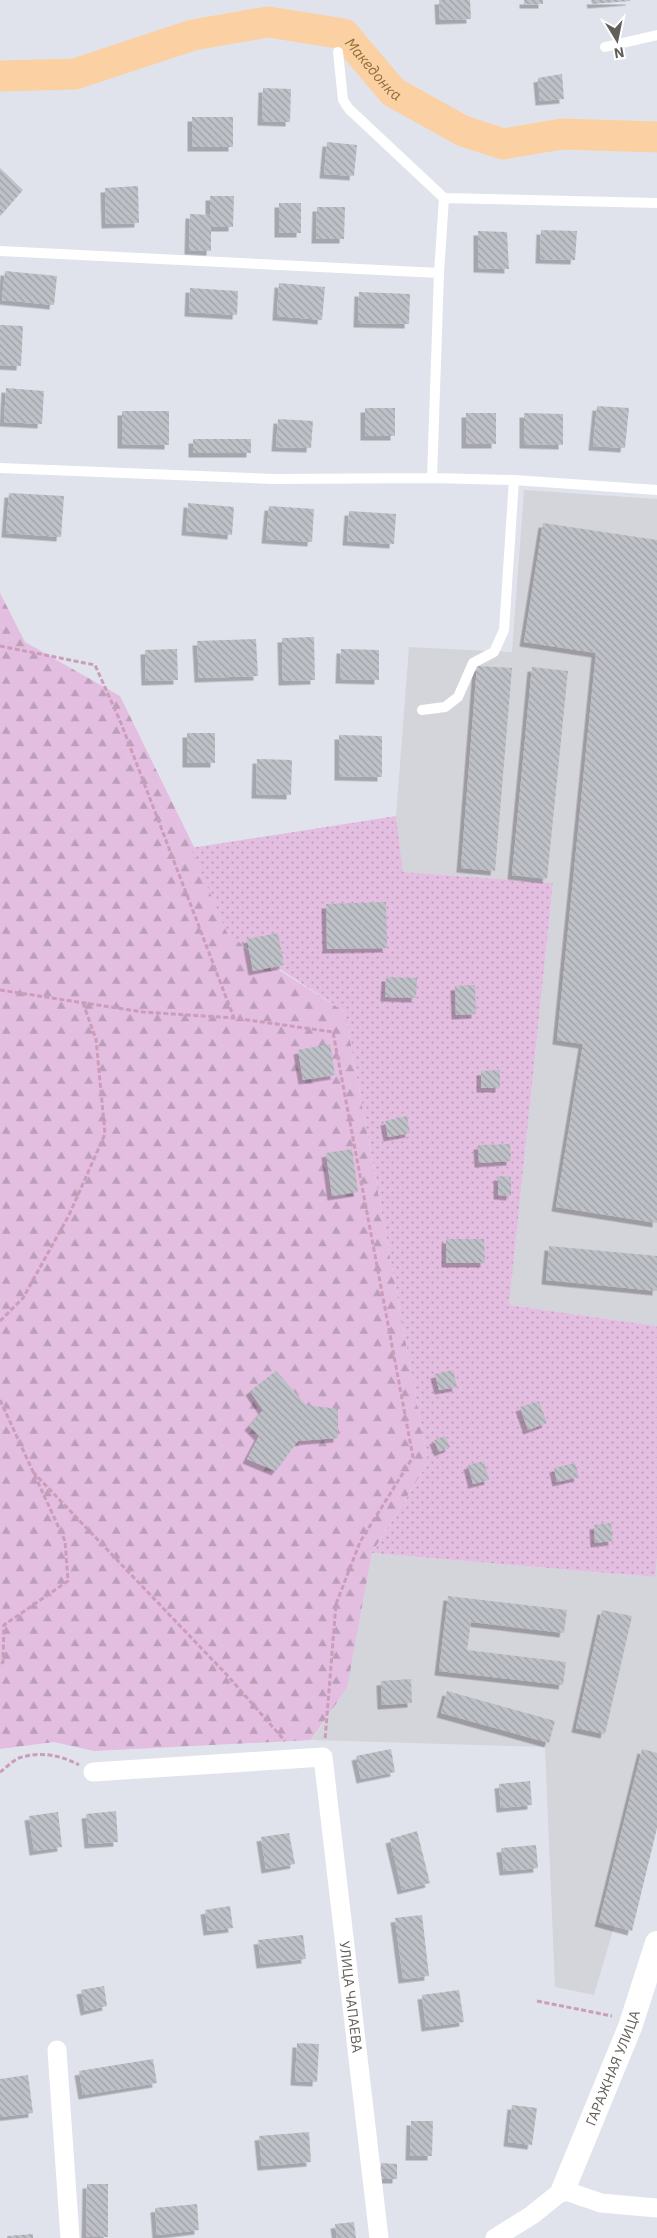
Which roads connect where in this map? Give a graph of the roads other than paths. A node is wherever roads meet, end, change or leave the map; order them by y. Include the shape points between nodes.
1 (657, 35) edge
2 (605, 47) dead end
3 (338, 52) dead end
4 (444, 198) junction
5 (657, 203) edge
6 (0, 251) edge
7 (439, 273) junction
8 (0, 468) edge
9 (432, 478) junction
10 (514, 480) junction
11 (657, 490) edge
12 (422, 710) dead end
13 (93, 1772) road end
14 (657, 1943) edge
15 (57, 2050) dead end
16 (564, 2190) junction
17 (657, 2208) edge
18 (70, 2238) edge
19 (379, 2238) edge
20 (495, 2238) edge

1 - 2 lane
3 - 4 lane via 343,100 348,110
4 - 5 lane
4 - 7 lane
6 - 7 lane
7 - 9 lane
8 - 9 lane via 273,479
9 - 10 lane
10 - 11 lane
10 - 12 lane via 504,630 494,652 473,662 458,697 445,707
13 - 19 street, УЛИЦА ЧАПАЕВА via 323,1757
14 - 16 street, ГАРАЖНАЯ УЛИЦА via 632,2020
15 - 18 street
16 - 17 street via 601,2203
16 - 20 street

